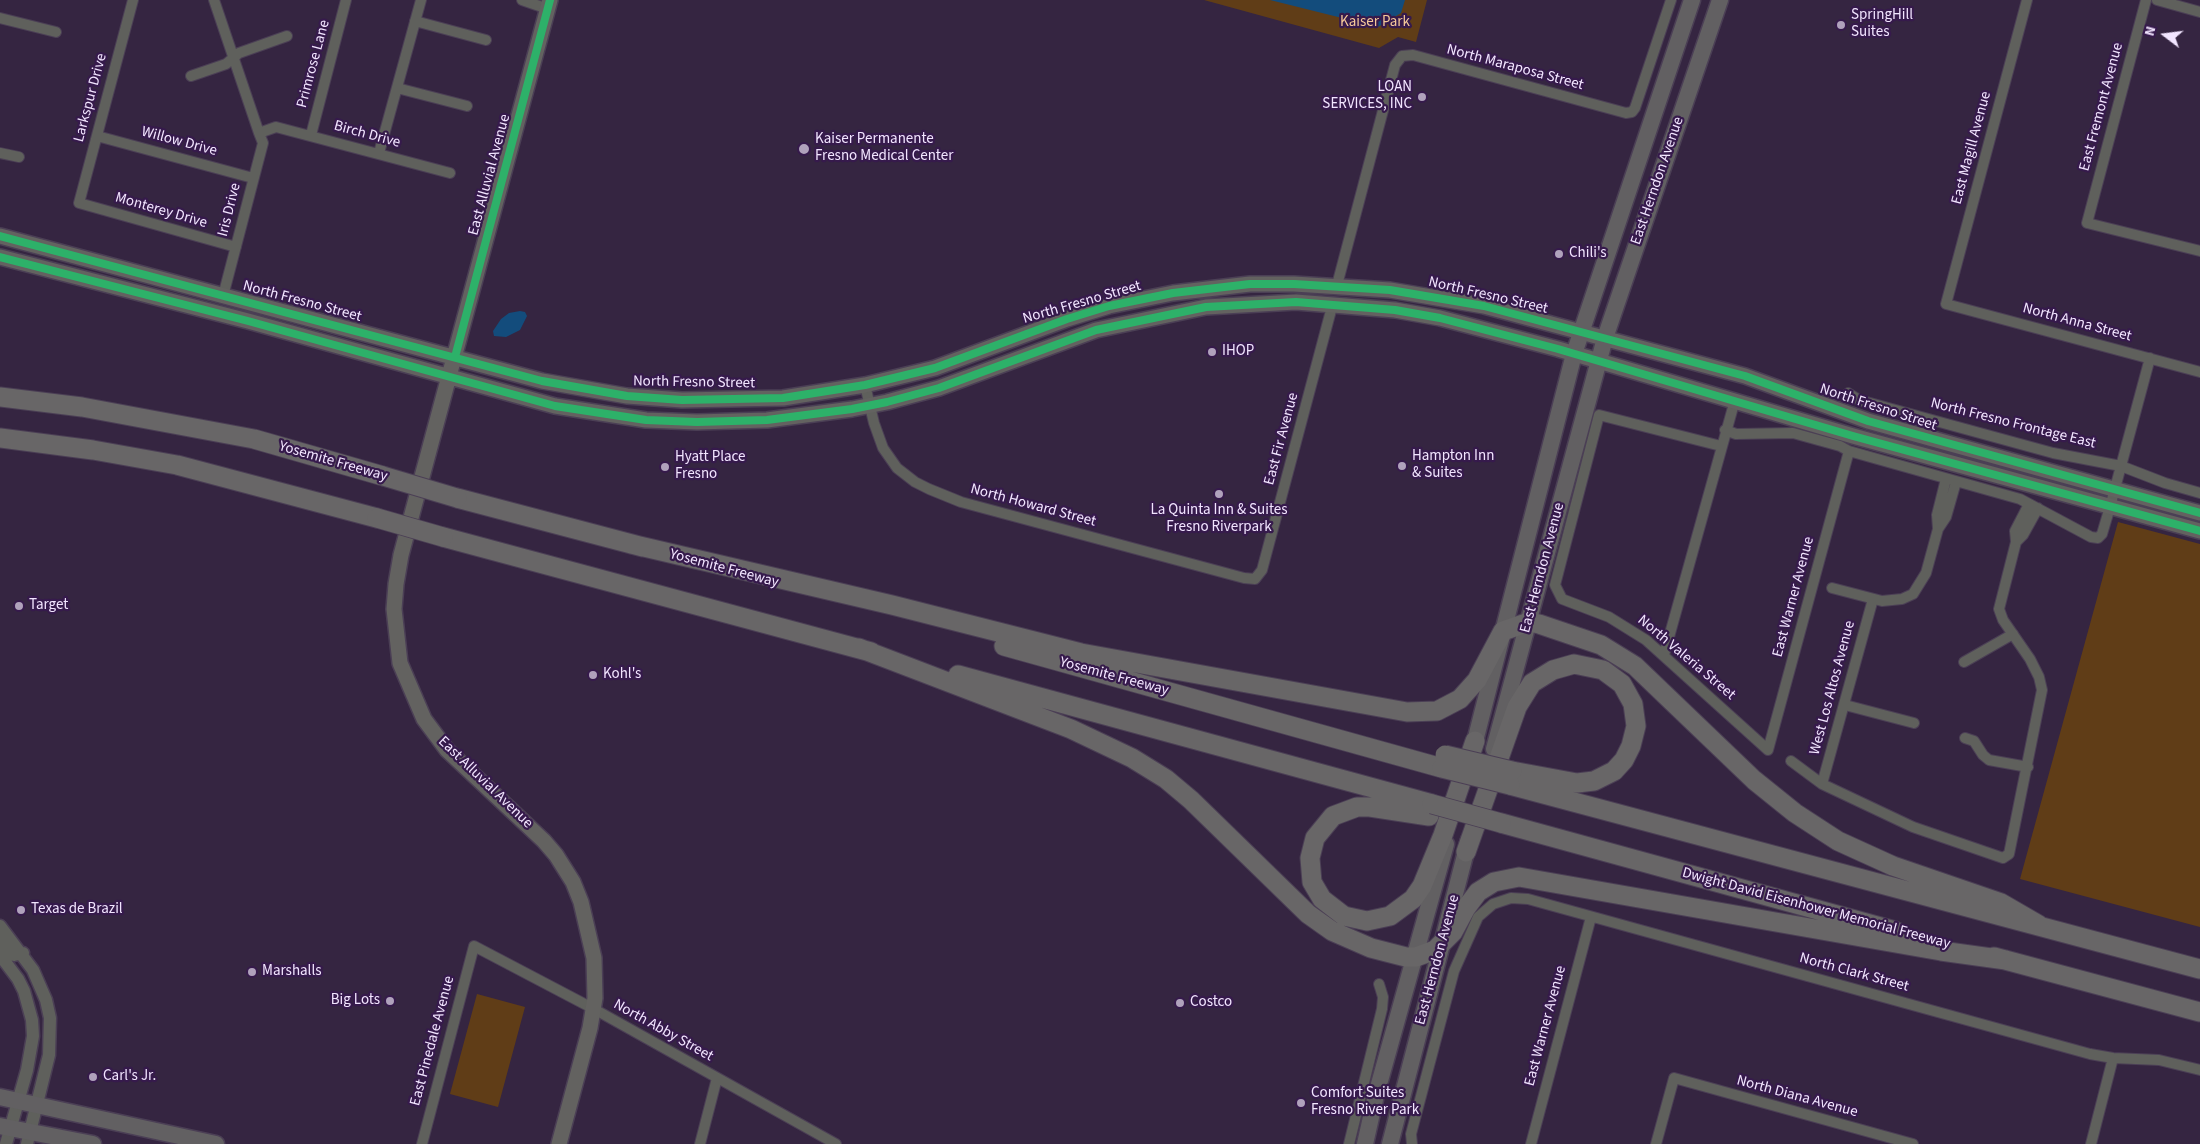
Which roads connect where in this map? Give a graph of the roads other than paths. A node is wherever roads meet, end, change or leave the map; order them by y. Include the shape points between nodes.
1 (133, 0) edge
2 (214, 0) edge
3 (346, 0) edge
4 (420, 0) edge
5 (522, 0) edge
6 (1671, 0) edge
7 (1692, 0) edge
8 (1720, 0) edge
9 (2027, 0) edge
10 (2146, 0) edge
11 (2157, 0) edge
12 (549, 4) edge
13 (2200, 12) edge
14 (0, 18) edge
15 (415, 21) junction
16 (56, 32) dead end
17 (287, 36) dead end
18 (486, 40) dead end
19 (233, 59) junction
20 (191, 76) dead end
21 (397, 88) junction
22 (468, 106) dead end
23 (259, 133) junction
24 (311, 135) junction
25 (97, 136) junction
26 (0, 153) edge
27 (379, 154) junction
28 (19, 157) dead end
29 (450, 173) dead end
30 (253, 178) junction
31 (79, 203) joint
32 (0, 236) edge
33 (236, 248) junction
34 (2200, 252) edge
35 (0, 257) edge
36 (75, 277) junction
37 (1337, 285) junction
38 (223, 296) junction
39 (1435, 296) junction
40 (1255, 303) junction
41 (1333, 304) junction
42 (1946, 304) joint
43 (188, 305) junction
44 (316, 320) junction
45 (1580, 332) junction
46 (1605, 338) junction
47 (1574, 354) junction
48 (455, 357) junction
49 (2150, 358) junction
50 (1598, 361) junction
51 (2200, 372) edge
52 (449, 378) junction
53 (866, 386) junction
54 (1848, 392) dead end
55 (0, 397) edge
56 (1735, 400) junction
57 (869, 406) junction
58 (1725, 430) junction
59 (0, 438) edge
60 (1720, 446) junction
61 (1849, 451) junction
62 (2121, 466) junction
63 (1951, 480) junction
64 (2115, 490) junction
65 (2200, 493) edge
66 (2034, 506) junction
67 (2110, 506) junction
68 (2200, 513) edge
69 (2200, 531) edge
70 (631, 544) junction
71 (1255, 579) joint
72 (1832, 588) dead end
73 (1873, 599) junction
74 (1529, 622) junction
75 (1503, 631) junction
76 (2013, 634) junction
77 (859, 648) junction
78 (1664, 655) junction
79 (1964, 662) dead end
80 (1845, 705) junction
81 (1914, 723) dead end
82 (1965, 738) dead end
83 (1475, 741) junction
84 (1768, 750) joint
85 (1791, 760) dead end
86 (2028, 767) junction
87 (1511, 778) junction
88 (1822, 784) junction
89 (1431, 810) junction
90 (1466, 852) junction
91 (1591, 917) junction
92 (2039, 925) junction
93 (0, 926) edge
94 (0, 940) edge
95 (1442, 944) junction
96 (474, 946) joint
97 (23, 953) junction
98 (0, 955) edge
99 (1416, 957) junction
100 (2006, 960) junction
101 (2200, 969) edge
102 (1379, 984) dead end
103 (594, 1009) junction
104 (2200, 1012) edge
105 (2113, 1058) junction
106 (2200, 1070) edge
107 (717, 1078) junction
108 (0, 1097) edge
109 (19, 1101) junction
110 (38, 1106) junction
111 (5, 1133) edge
112 (29, 1138) edge
113 (93, 1144) edge
114 (216, 1144) edge
115 (422, 1144) edge
116 (559, 1144) edge
117 (700, 1144) edge
118 (836, 1144) edge
119 (1349, 1144) edge
120 (1365, 1144) edge
121 (1390, 1144) edge
122 (1411, 1144) edge
123 (1530, 1144) edge
124 (1656, 1144) edge
125 (1913, 1144) edge
126 (2091, 1144) edge

1 - 25 street, Larkspur Drive
2 - 19 street, Iris Drive
3 - 24 street, Primrose Lane
4 - 15 street
5 - 12 street
6 - 37 street, North Maraposa Street via 1632,112 1413,56 1402,56 1395,65
7 - 45 main road, East Herndon Avenue
8 - 46 main road, East Herndon Avenue
9 - 42 street, East Magill Avenue
10 - 34 street, East Fremont Avenue via 2087,222
11 - 13 street
12 - 48 main road, East Alluvial Avenue
14 - 16 street
15 - 18 street
15 - 21 street
17 - 19 street via 239,53
19 - 20 street
19 - 23 street, Iris Drive
21 - 22 street
21 - 27 street
23 - 24 street, Birch Drive via 276,127
23 - 30 street, Iris Drive via 263,143
24 - 27 street, Birch Drive
25 - 30 street, Willow Drive
25 - 31 street, Larkspur Drive
26 - 28 street
27 - 29 street, Birch Drive
30 - 33 street, Iris Drive
31 - 33 street, Monterey Drive
32 - 38 main road, North Fresno Street
33 - 38 street, Iris Drive
35 - 36 main road, North Fresno Street
36 - 38 main road via 88,270 98,271 178,291
36 - 43 main road, North Fresno Street
37 - 39 main road, North Fresno Street
37 - 40 main road via 1325,294 1265,294
37 - 53 main road, North Fresno Street via 1250,284 1165,294 1109,306 935,368
38 - 44 main road, North Fresno Street
39 - 41 main road via 1423,304 1344,296 1338,297
39 - 45 main road, North Fresno Street
40 - 41 main road, North Fresno Street
40 - 57 main road, North Fresno Street via 1206,307 1096,330 939,388
41 - 47 main road, North Fresno Street via 1440,318
41 - 71 street, East Fir Avenue via 1262,570
42 - 49 street, North Anna Street
43 - 44 main road via 233,308 307,327
43 - 52 main road, North Fresno Street
44 - 48 main road, North Fresno Street
45 - 46 main road, North Fresno Street
45 - 47 main road, East Herndon Avenue
46 - 50 main road, East Herndon Avenue
46 - 64 main road, North Fresno Street via 1745,376 1868,422
47 - 50 main road, North Fresno Street
47 - 75 main road, East Herndon Avenue
48 - 52 main road, East Alluvial Avenue
48 - 53 main road, North Fresno Street via 566,386 664,399 726,401 783,398
49 - 51 street, North Anna Street
49 - 62 street
50 - 56 main road, North Fresno Street
50 - 74 main road, East Herndon Avenue
52 - 57 main road, North Fresno Street via 555,406 646,420 767,420
52 - 103 main road, East Alluvial Avenue via 401,554 395,618 400,663 424,719 447,750 544,841 573,882 592,945
53 - 57 street, North Howard Street
54 - 62 street, North Fresno Frontage East via 1859,400 2053,453
55 - 70 highway, Yosemite Freeway, bridge via 82,407 235,436
56 - 58 street
56 - 67 main road, North Fresno Street via 1853,436
57 - 71 street, North Howard Street via 890,460 906,475 936,492 970,504
58 - 60 street
58 - 61 street via 1736,434 1793,433
59 - 77 highway, bridge via 177,465
60 - 78 street
60 - 78 street, North Valeria Street via 1598,415 1555,585 1562,599 1625,626
61 - 63 street
61 - 84 street, East Warner Avenue
62 - 64 street
62 - 65 street, North Fresno Frontage East
63 - 66 street
63 - 73 street via 1946,517 1938,529 1926,573 1913,594 1894,601
64 - 67 street
64 - 68 main road, North Fresno Street
66 - 67 street via 2094,538 2102,534
66 - 76 street via 2015,531 2016,542 1999,609
67 - 69 main road, North Fresno Street
70 - 75 highway via 1088,654 1407,712 1437,711 1460,700 1477,680
70 - 87 highway, Yosemite Freeway, bridge via 1164,690
72 - 73 street
73 - 80 street, West Los Altos Avenue
74 - 75 highway
74 - 90 main road, East Herndon Avenue
74 - 92 highway via 1601,645 1635,666 1754,780 1830,836 1893,866 2002,903
75 - 83 main road, East Herndon Avenue
76 - 79 street
76 - 86 street via 2030,659 2042,690
77 - 89 highway
77 - 99 highway via 1071,729 1132,758 1166,779 1191,800 1297,905 1320,923 1371,948
78 - 84 street, North Valeria Street
80 - 81 street
80 - 88 street, West Los Altos Avenue
82 - 86 street via 1974,741 1983,756 1990,760
83 - 89 highway via 1440,844 1413,899 1390,916 1367,921 1344,916 1322,899 1312,882 1310,858 1316,838 1333,816 1357,807
83 - 99 main road, East Herndon Avenue
85 - 88 street
86 - 88 street via 2008,854 2003,858 1913,826
87 - 90 highway via 1577,783 1594,781 1614,771 1628,754 1636,726 1633,704 1622,684 1604,670 1574,664 1553,670 1532,683 1517,707
87 - 92 highway
89 - 100 highway, Dwight David Eisenhower Memorial Freeway
90 - 95 main road, East Herndon Avenue
91 - 105 street, North Clark Street
91 - 122 street, North Clark Street via 1519,898 1493,904 1478,917 1454,971
91 - 123 street, East Warner Avenue
92 - 101 highway
93 - 97 street
94 - 97 street via 14,955
95 - 99 highway
95 - 100 highway via 1478,892 1494,882 1520,877
95 - 121 main road, East Herndon Avenue
96 - 103 street, North Abby Street
96 - 115 street, East Pinedale Avenue
97 - 110 street via 43,993 50,1018 48,1055
98 - 109 street via 18,979 32,1020 31,1052
99 - 120 main road, East Herndon Avenue
100 - 104 highway, Dwight David Eisenhower Memorial Freeway
102 - 119 street via 1382,1009
103 - 107 street, North Abby Street
103 - 116 main road, East Alluvial Avenue
105 - 106 street, North Clark Street via 2158,1060
105 - 126 street
107 - 117 street
107 - 118 street, North Abby Street
108 - 109 main road
109 - 110 main road
109 - 111 street
110 - 112 street
110 - 114 main road
111 - 112 main road
112 - 113 main road
124 - 125 street, North Diana Avenue via 1674,1078

